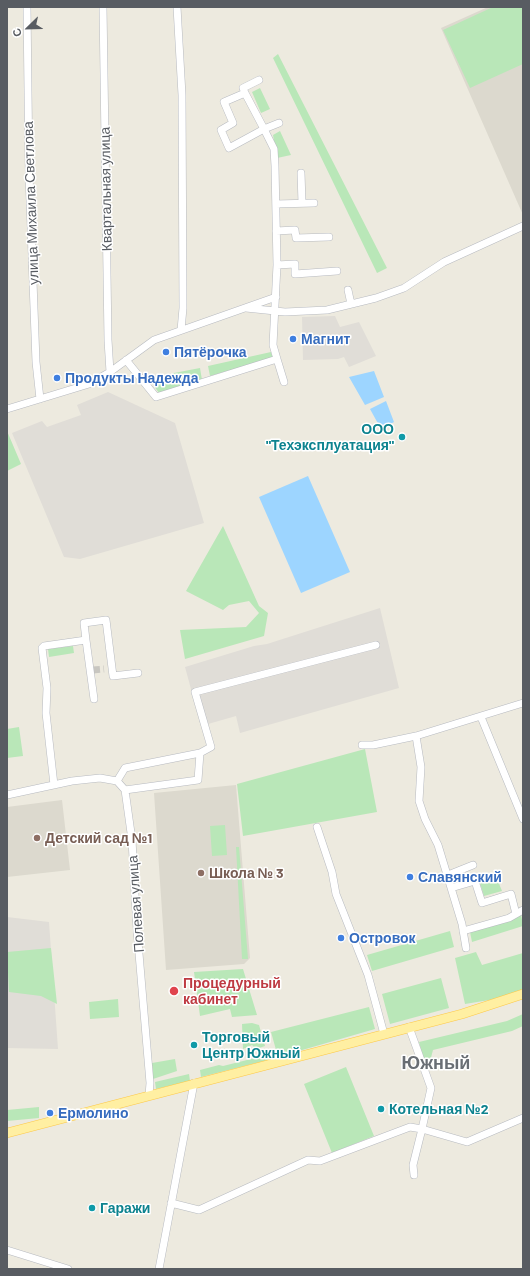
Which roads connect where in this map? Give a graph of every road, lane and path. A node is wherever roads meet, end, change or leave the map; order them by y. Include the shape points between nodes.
1 (27, 7) edge
2 (103, 7) edge
3 (177, 7) edge
4 (259, 80) dead end
5 (245, 93) junction
6 (279, 123) dead end
7 (264, 130) junction
8 (301, 173) dead end
9 (302, 203) junction
10 (314, 203) dead end
11 (276, 204) junction
12 (523, 226) edge
13 (276, 231) junction
14 (329, 237) dead end
15 (277, 265) junction
16 (337, 271) dead end
17 (348, 290) dead end
18 (276, 297) junction
19 (351, 304) junction
20 (246, 308) junction
21 (274, 310) junction
22 (181, 330) junction
23 (277, 359) junction
24 (126, 360) junction
25 (110, 372) junction
26 (284, 382) dead end
27 (40, 399) junction
28 (7, 410) edge
29 (86, 640) junction
30 (376, 645) dead end
31 (112, 668) junction
32 (104, 669) tunnel mouth
33 (138, 673) dead end
34 (94, 699) dead end
35 (523, 703) edge
36 (481, 717) junction
37 (416, 736) junction
38 (362, 745) dead end
39 (200, 752) junction
40 (117, 781) junction
41 (54, 785) junction
42 (125, 790) junction
43 (7, 795) edge
44 (523, 819) edge
45 (317, 827) dead end
46 (473, 865) dead end
47 (448, 875) junction
48 (451, 888) junction
49 (523, 910) edge
50 (516, 914) junction
51 (463, 931) junction
52 (466, 948) dead end
53 (523, 994) edge
54 (409, 1028) junction
55 (384, 1034) junction
56 (194, 1083) junction
57 (149, 1095) junction
58 (523, 1118) edge
59 (422, 1129) junction
60 (7, 1133) edge
61 (414, 1175) dead end
62 (171, 1203) junction
63 (7, 1250) edge
64 (68, 1269) edge
65 (159, 1269) edge

1 - 27 street, улица Михаила Светлова via 29,174 36,362
2 - 25 street, Квартальная улица
3 - 22 street via 182,95
4 - 5 street via 243,88
5 - 7 street
5 - 7 street via 224,102 234,123 221,130 229,148
6 - 7 street
7 - 11 street via 274,149
8 - 9 street
9 - 10 street
9 - 11 street
11 - 13 street
12 - 19 street via 444,262 404,288
13 - 14 street via 295,230 296,238
13 - 15 street
15 - 16 street via 295,264 295,274
15 - 18 street
17 - 19 street
18 - 20 street
18 - 21 street
19 - 21 street via 327,310
20 - 21 street
20 - 22 street
21 - 23 street via 273,345
22 - 24 street via 154,340
23 - 24 street via 156,397
23 - 26 street
24 - 25 street
25 - 27 street via 89,384
27 - 28 street
29 - 31 street via 84,623 106,620
29 - 34 street
29 - 41 street via 42,648
30 - 39 street via 195,692 211,747
31 - 32 street
31 - 33 street via 113,676
35 - 36 street
36 - 37 street
36 - 44 street
37 - 38 street
37 - 47 street via 421,767 419,801
39 - 40 street via 126,768
39 - 42 street via 198,780
40 - 41 street via 100,778
40 - 42 street
41 - 43 street
42 - 57 street, Полевая улица via 132,840
45 - 55 street via 332,872 336,894 362,958
46 - 47 street
47 - 48 street
48 - 50 street via 475,881 482,903 511,894
48 - 51 street
49 - 50 street
50 - 51 street
51 - 52 street
53 - 54 main road
54 - 55 main road
54 - 59 street via 431,1088
55 - 56 main road
56 - 57 main road
56 - 62 street
57 - 60 main road
58 - 59 street via 467,1142
59 - 61 street via 413,1165
59 - 62 street via 410,1127 320,1161 308,1160 199,1210
62 - 65 street
63 - 64 street

